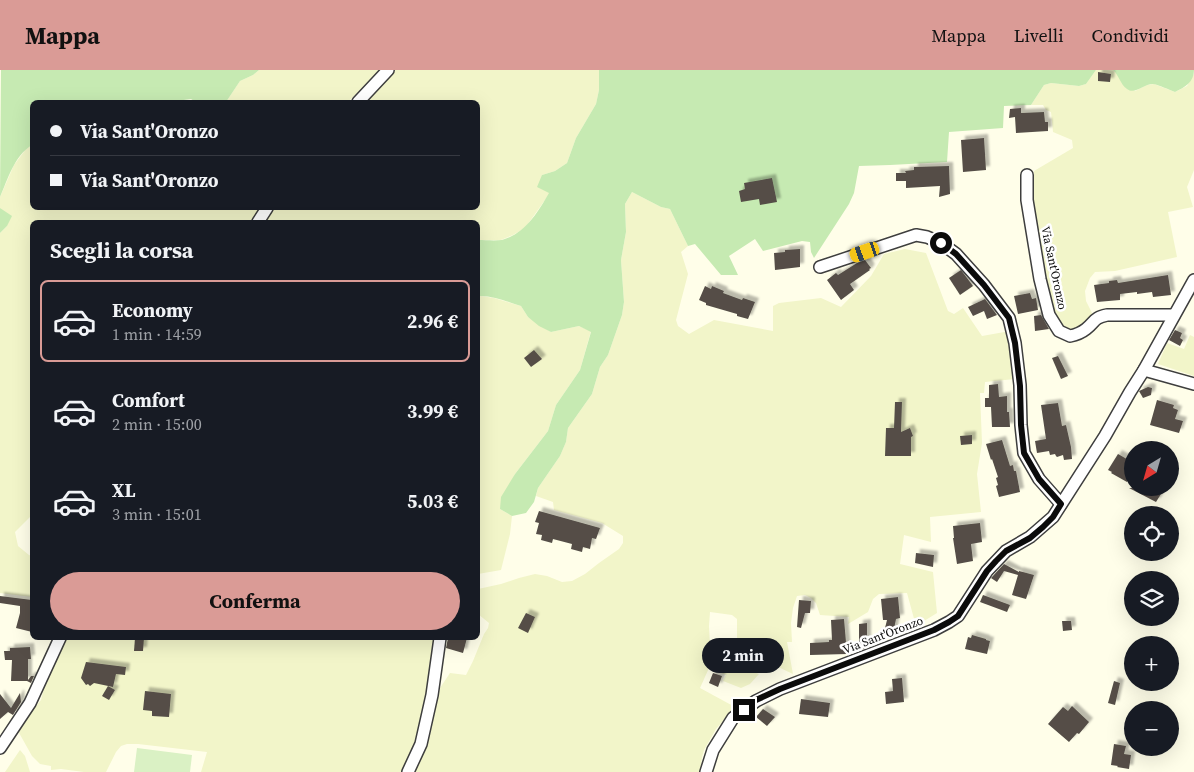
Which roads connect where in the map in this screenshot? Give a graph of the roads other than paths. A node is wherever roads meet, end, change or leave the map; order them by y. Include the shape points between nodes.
1 (388, 70) edge
2 (360, 100) edge
3 (1027, 176) dead end
4 (820, 267) dead end
5 (1194, 280) edge
6 (1174, 315) junction
7 (1144, 370) junction
8 (1194, 384) edge
9 (1061, 504) junction
10 (59, 640) edge
11 (440, 640) edge
12 (0, 748) edge
13 (408, 772) edge
14 (706, 772) edge

1 - 2 street
3 - 6 street, Via Sant'Oronzo via 1027,200 1040,279 1049,315 1059,331 1070,336 1078,334 1096,317 1107,315
4 - 9 street via 916,235 941,243 956,254 1009,318 1020,386 1024,453 1039,479
5 - 6 street, Via Sant'Oronzo
6 - 7 street, Via Sant'Oronzo
7 - 8 street
7 - 9 street, Via Sant'Oronzo
9 - 14 street, Via Sant'Oronzo via 1043,527 1006,551 993,564 958,616 949,622 756,700 733,718 713,750
10 - 12 street via 30,703
11 - 13 street via 421,744

